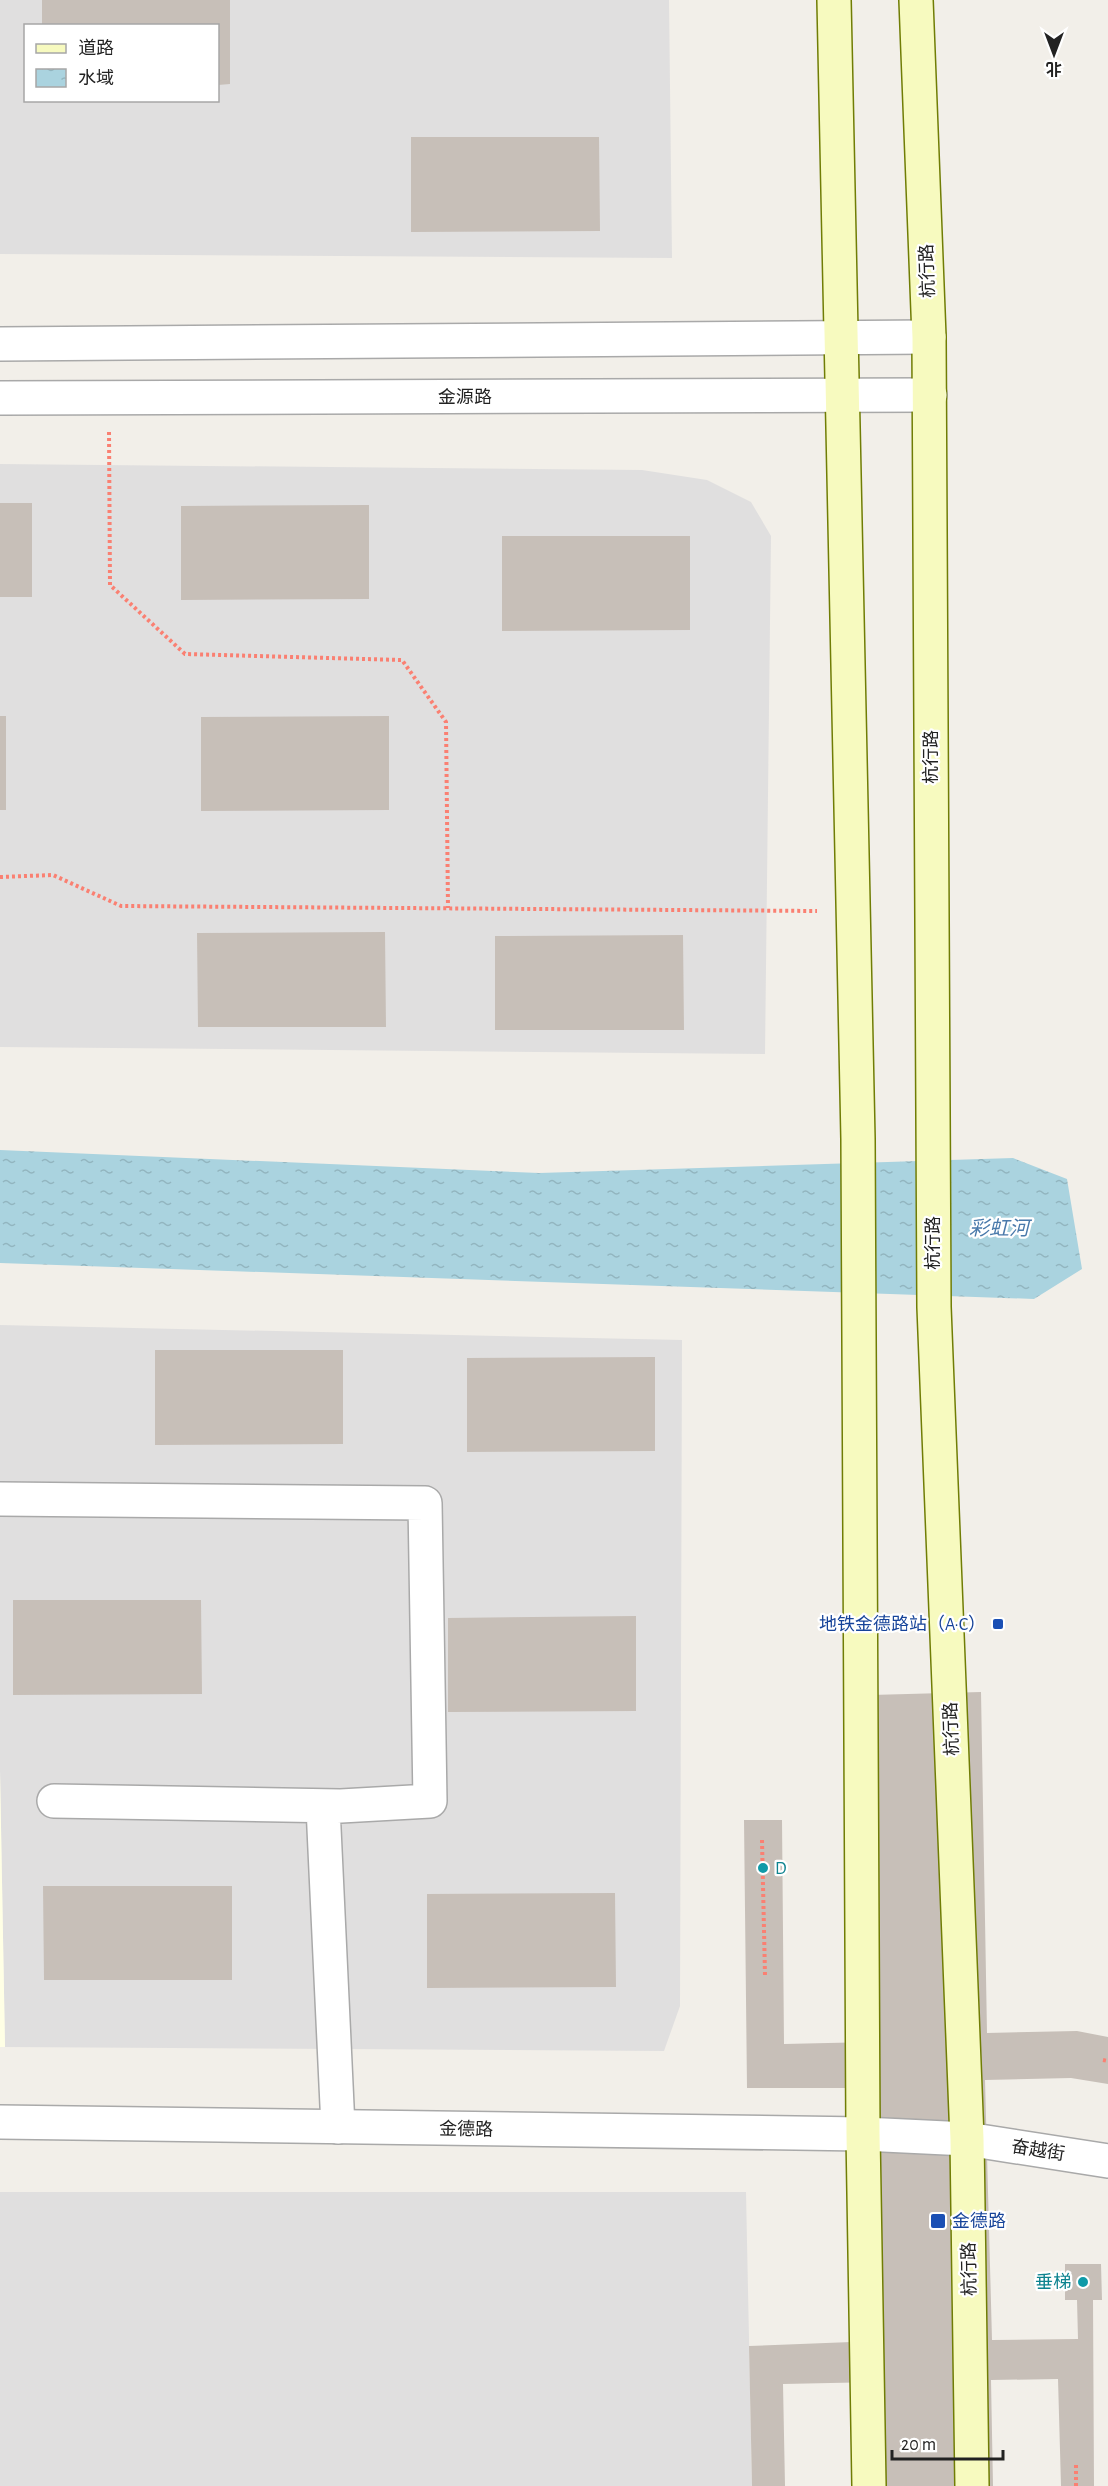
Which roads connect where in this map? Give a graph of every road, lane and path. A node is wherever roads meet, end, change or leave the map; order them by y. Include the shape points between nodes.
1 (834, 0) edge
2 (916, 0) edge
3 (843, 337) junction
4 (929, 337) junction
5 (0, 344) edge
6 (930, 395) junction
7 (843, 396) junction
8 (0, 398) edge
9 (109, 398) junction
10 (0, 877) edge
11 (448, 908) junction
12 (854, 911) junction
13 (0, 1499) edge
14 (54, 1801) dead end
15 (340, 1806) junction
16 (762, 1840) dead end
17 (765, 1976) dead end
18 (0, 2122) edge
19 (338, 2127) junction
20 (863, 2134) junction
21 (968, 2139) junction
22 (1108, 2162) edge
23 (1076, 2465) dead end
24 (869, 2486) edge
25 (972, 2486) edge
26 (1076, 2486) edge

1 - 3 main road
2 - 4 main road, 杭行路
3 - 4 street
3 - 5 street
3 - 7 main road
4 - 6 main road, 杭行路
6 - 7 street, 金源路
6 - 21 main road, 杭行路 via 934,1307
7 - 9 street, 金源路
7 - 12 main road
8 - 9 street, 金源路
9 - 11 path via 110,585 185,654 402,660 446,722
10 - 11 path via 53,875 121,906
11 - 12 path
12 - 20 main road via 860,1311
13 - 15 street via 425,1503 430,1801
14 - 15 street
15 - 19 street via 323,1807
16 - 17 path
18 - 19 street, 金德路
19 - 20 street, 金德路
20 - 21 street, 金德路
20 - 24 main road
21 - 22 street, 奋越街
21 - 25 main road, 杭行路
23 - 26 path

